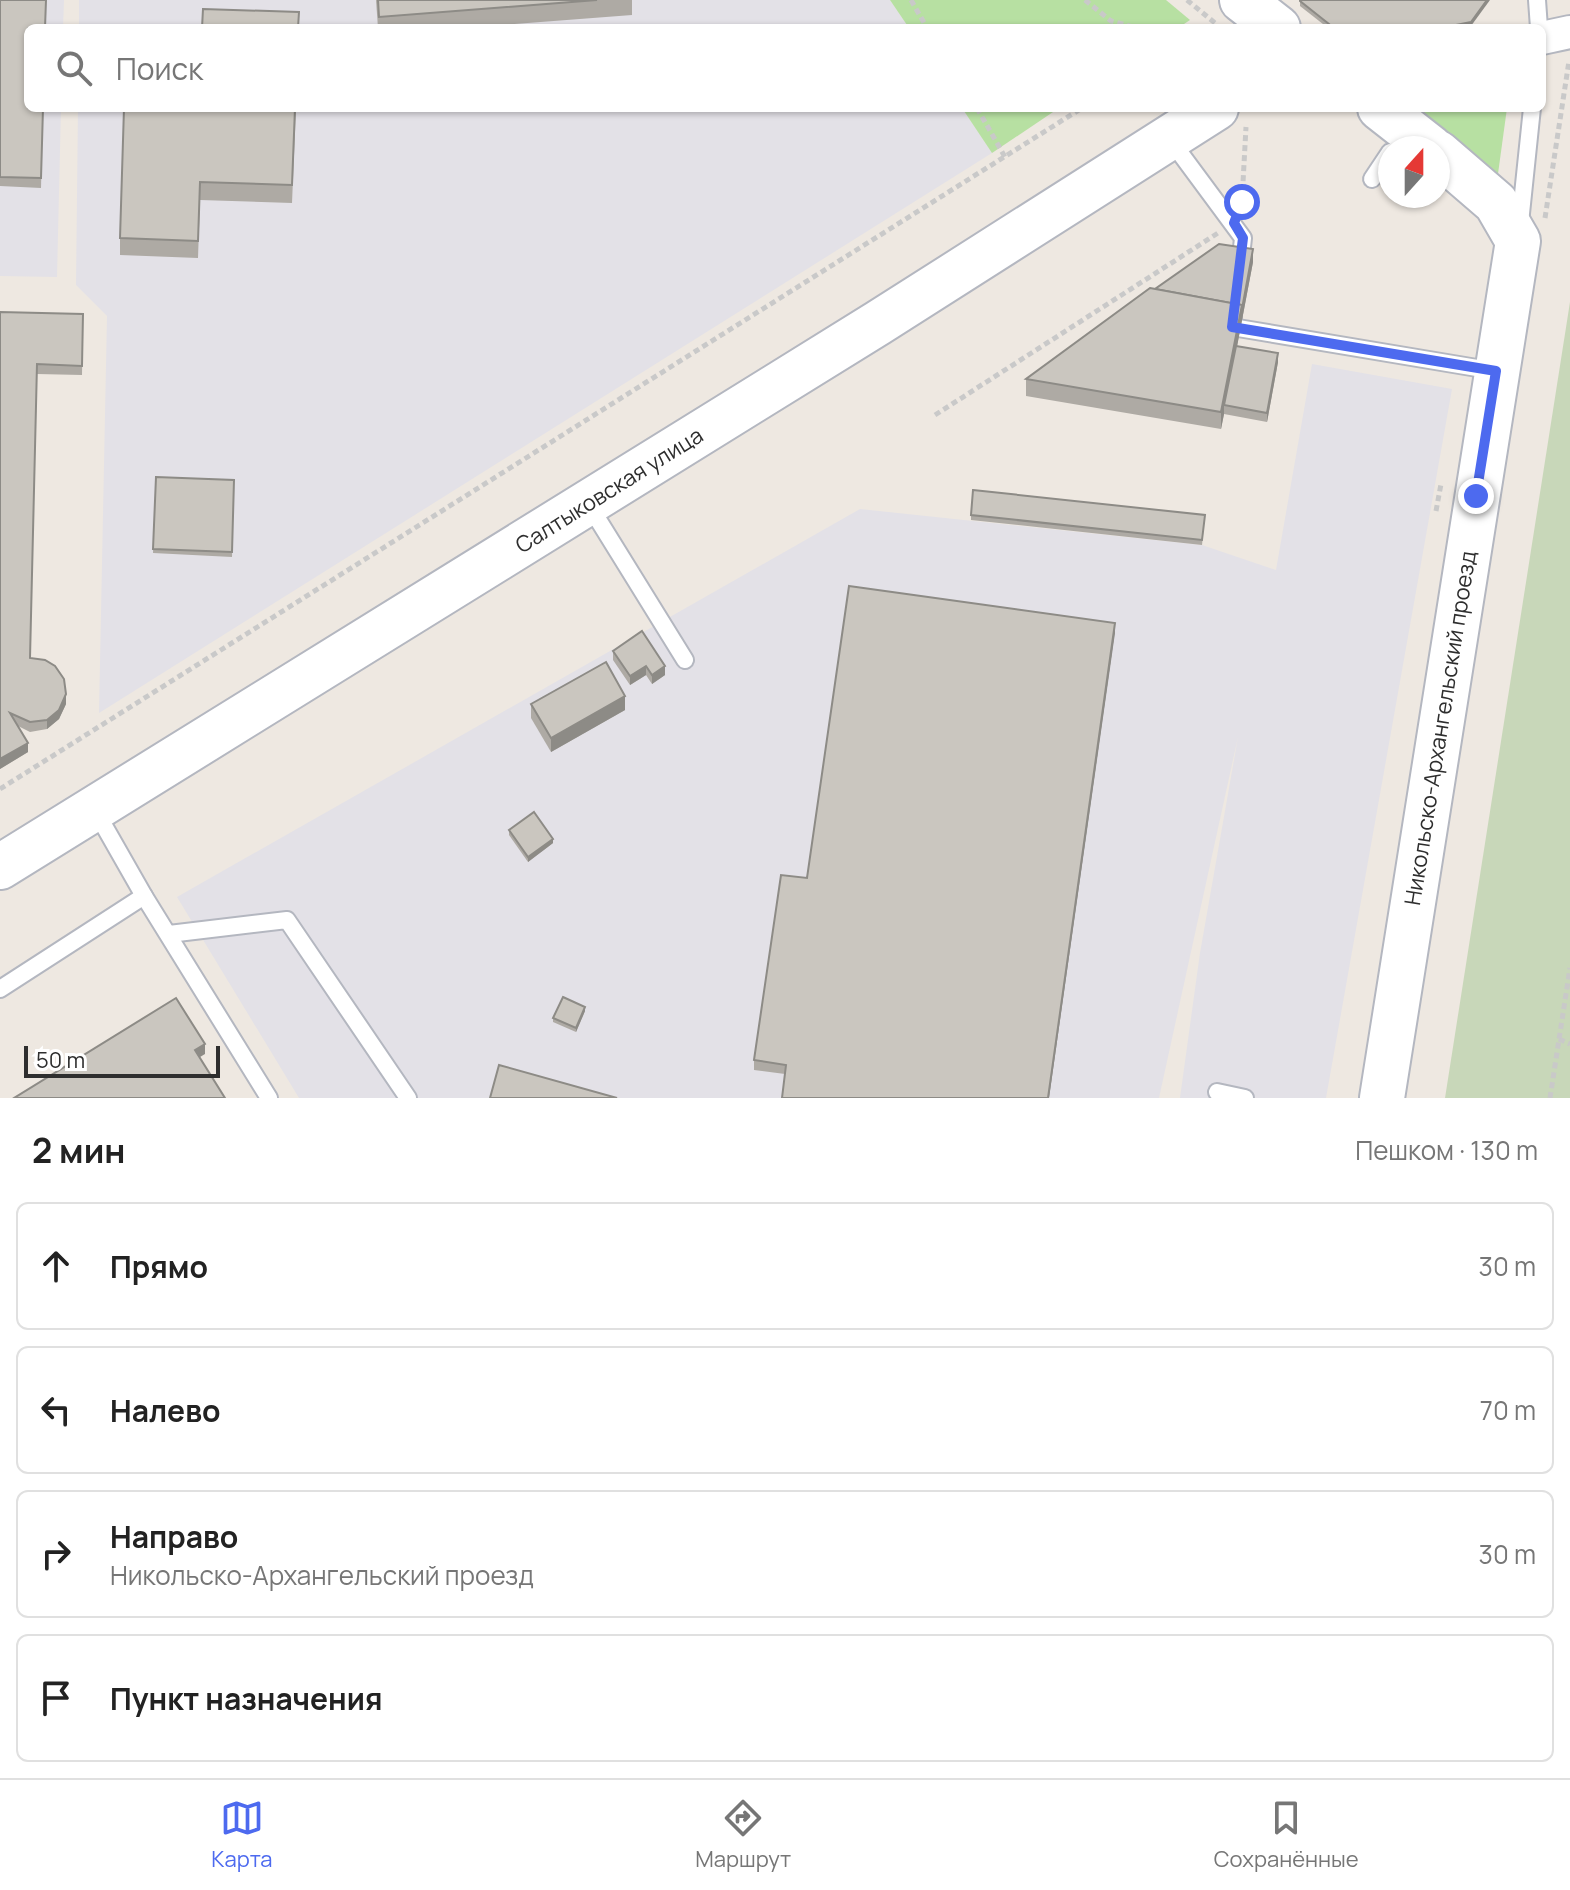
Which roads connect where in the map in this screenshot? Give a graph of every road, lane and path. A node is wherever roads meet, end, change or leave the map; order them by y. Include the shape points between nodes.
1 (1085, 0) edge
2 (1187, 0) edge
3 (1242, 0) edge
4 (1537, 0) edge
5 (911, 1) edge
6 (925, 24) edge
7 (1122, 24) edge
8 (1214, 24) edge
9 (1273, 24) edge
10 (1539, 24) edge
11 (1570, 32) edge
12 (1546, 37) edge
13 (979, 112) edge
14 (1076, 112) edge
15 (1532, 112) edge
16 (1231, 115) edge
17 (1169, 138) junction
18 (1005, 157) junction
19 (1450, 166) edge
20 (1378, 172) edge
21 (1372, 179) dead end
22 (1234, 223) junction
23 (1518, 241) junction
24 (1496, 371) junction
25 (935, 415) dead end
26 (587, 503) junction
27 (685, 660) dead end
28 (0, 789) edge
29 (94, 809) junction
30 (0, 867) edge
31 (144, 896) junction
32 (169, 934) junction
33 (1570, 968) edge
34 (0, 989) edge
35 (1559, 1039) junction
36 (1570, 1044) edge
37 (1217, 1092) dead end
38 (269, 1098) edge
39 (408, 1098) edge
40 (1245, 1098) edge
41 (1382, 1098) edge
42 (1550, 1098) edge

1 - 7 path
2 - 8 path
3 - 9 street
4 - 10 lane
5 - 6 path
11 - 12 street
13 - 18 path
14 - 18 path
15 - 23 lane
16 - 17 street, Салтыковская улица
16 - 22 path via 1242,202
17 - 22 lane
17 - 26 street, Салтыковская улица
18 - 28 path
19 - 23 street via 1496,203
20 - 21 lane
22 - 24 lane via 1243,238 1228,333
22 - 25 path
23 - 24 street, Никольско-Архангельский проезд
24 - 41 street, Никольско-Архангельский проезд
26 - 27 lane
26 - 29 street, Салтыковская улица
29 - 30 street, Салтыковская улица
29 - 31 lane
31 - 32 lane
31 - 34 lane
32 - 38 lane
32 - 39 lane via 287,920
33 - 35 path
35 - 36 path
35 - 42 path
37 - 40 lane

